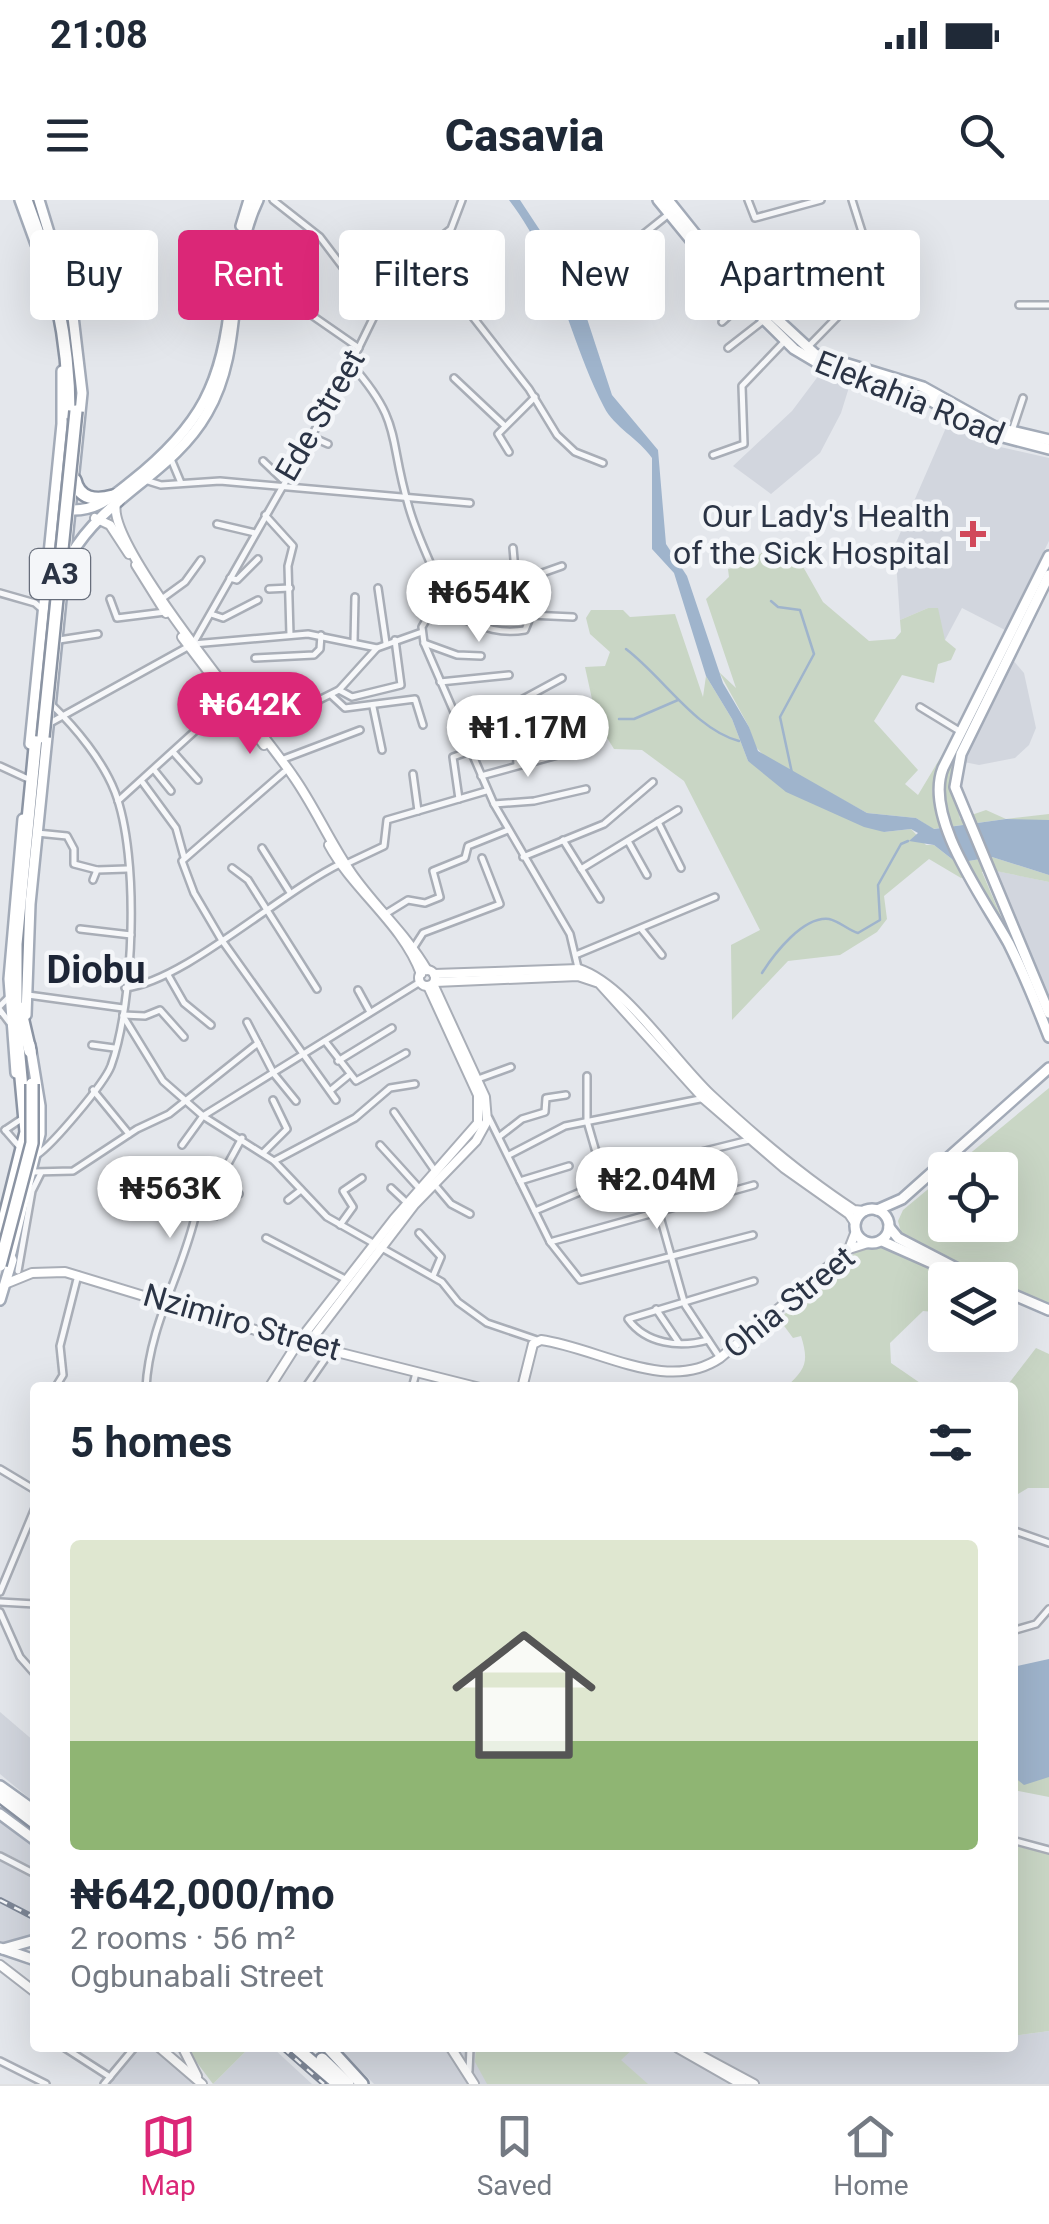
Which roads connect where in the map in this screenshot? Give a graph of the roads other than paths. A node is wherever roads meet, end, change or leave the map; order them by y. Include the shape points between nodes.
1 (249, 200) edge
2 (258, 200) edge
3 (273, 200) edge
4 (462, 200) edge
5 (658, 200) edge
6 (668, 200) edge
7 (748, 200) edge
8 (821, 200) edge
9 (852, 200) edge
10 (30, 203) edge
11 (670, 214) junction
12 (450, 230) edge
13 (650, 230) edge
14 (693, 230) edge
15 (861, 230) edge
16 (685, 231) edge
17 (339, 262) edge
18 (1019, 305) dead end
19 (1049, 305) edge
20 (319, 320) edge
21 (373, 320) edge
22 (475, 320) edge
23 (764, 320) joint
24 (776, 320) edge
25 (837, 320) edge
26 (784, 342) junction
27 (359, 348) junction
28 (728, 348) dead end
29 (806, 348) junction
30 (351, 364) junction
31 (454, 378) dead end
32 (535, 398) junction
33 (1023, 398) dead end
34 (505, 426) junction
35 (1012, 431) junction
36 (310, 436) junction
37 (1049, 440) edge
38 (328, 444) dead end
39 (1049, 449) edge
40 (509, 452) dead end
41 (713, 455) dead end
42 (170, 459) junction
43 (264, 461) dead end
44 (603, 462) dead end
45 (75, 480) junction
46 (145, 480) junction
47 (181, 483) junction
48 (281, 483) junction
49 (406, 500) junction
50 (113, 502) junction
51 (470, 503) dead end
52 (54, 508) junction
53 (72, 510) junction
54 (264, 515) junction
55 (96, 518) junction
56 (218, 524) dead end
57 (110, 525) junction
58 (255, 533) junction
59 (513, 548) dead end
60 (1049, 556) edge
61 (48, 558) junction
62 (258, 559) dead end
63 (67, 560) junction
64 (201, 560) dead end
65 (562, 566) dead end
66 (1049, 574) edge
67 (534, 575) junction
68 (230, 578) junction
69 (516, 582) junction
70 (290, 588) junction
71 (378, 588) dead end
72 (269, 589) dead end
73 (0, 593) edge
74 (45, 594) junction
75 (441, 594) junction
76 (163, 598) junction
77 (355, 598) dead end
78 (110, 600) dead end
79 (258, 600) dead end
80 (30, 601) junction
81 (433, 608) junction
82 (44, 610) junction
83 (166, 612) junction
84 (211, 614) junction
85 (529, 615) junction
86 (573, 617) dead end
87 (422, 632) junction
88 (98, 634) dead end
89 (290, 635) junction
90 (321, 635) junction
91 (59, 640) junction
92 (396, 640) junction
93 (354, 642) junction
94 (424, 643) junction
95 (386, 644) junction
96 (191, 646) junction
97 (377, 648) junction
98 (481, 656) dead end
99 (255, 658) dead end
100 (509, 676) dead end
101 (562, 678) dead end
102 (440, 682) junction
103 (339, 690) junction
104 (331, 695) junction
105 (228, 701) junction
106 (514, 704) junction
107 (52, 705) junction
108 (373, 707) junction
109 (920, 707) dead end
110 (63, 716) junction
111 (457, 718) junction
112 (575, 719) dead end
113 (50, 723) junction
114 (424, 725) dead end
115 (259, 730) junction
116 (360, 730) dead end
117 (961, 732) junction
118 (514, 733) junction
119 (40, 737) junction
120 (382, 750) dead end
121 (471, 751) junction
122 (565, 752) dead end
123 (174, 753) junction
124 (281, 760) junction
125 (28, 764) junction
126 (517, 765) junction
127 (0, 766) edge
128 (14, 769) junction
129 (155, 771) junction
130 (284, 772) junction
131 (413, 774) dead end
132 (481, 776) junction
133 (26, 778) junction
134 (198, 780) dead end
135 (143, 782) junction
136 (653, 782) dead end
137 (586, 788) dead end
138 (487, 790) junction
139 (171, 791) dead end
140 (460, 799) junction
141 (118, 801) junction
142 (494, 804) junction
143 (678, 810) dead end
144 (418, 811) junction
145 (658, 822) junction
146 (508, 830) junction
147 (38, 832) junction
148 (563, 840) junction
149 (628, 841) junction
150 (262, 848) dead end
151 (184, 857) junction
152 (482, 858) dead end
153 (524, 858) junction
154 (344, 863) junction
155 (232, 868) dead end
156 (681, 868) dead end
157 (127, 869) junction
158 (581, 869) junction
159 (97, 870) junction
160 (647, 875) dead end
161 (93, 880) dead end
162 (290, 891) junction
163 (715, 897) dead end
164 (600, 898) dead end
165 (266, 907) junction
166 (387, 913) junction
167 (80, 929) dead end
168 (642, 930) junction
169 (5, 932) edge
170 (131, 935) junction
171 (221, 939) junction
172 (414, 947) junction
173 (578, 954) junction
174 (662, 955) dead end
175 (578, 973) junction
176 (168, 974) junction
177 (428, 979) junction
178 (125, 988) junction
179 (317, 989) dead end
180 (358, 990) dead end
181 (25, 993) junction
182 (41, 1000) junction
183 (3, 1005) edge
184 (23, 1009) junction
185 (370, 1012) junction
186 (1049, 1012) edge
187 (123, 1013) junction
188 (247, 1022) dead end
189 (13, 1023) junction
190 (211, 1025) dead end
191 (392, 1028) dead end
192 (184, 1037) dead end
193 (1049, 1037) edge
194 (325, 1041) junction
195 (258, 1043) junction
196 (92, 1045) dead end
197 (114, 1048) junction
198 (30, 1051) joint
199 (406, 1052) dead end
200 (12, 1054) joint
201 (306, 1054) junction
202 (338, 1061) junction
203 (511, 1068) dead end
204 (1049, 1068) edge
205 (274, 1074) junction
206 (348, 1076) junction
207 (587, 1076) dead end
208 (1049, 1079) edge
209 (28, 1080) junction
210 (478, 1080) junction
211 (415, 1084) dead end
212 (93, 1090) junction
213 (330, 1090) junction
214 (566, 1095) dead end
215 (707, 1097) junction
216 (273, 1100) dead end
217 (336, 1100) dead end
218 (184, 1101) junction
219 (296, 1101) dead end
220 (394, 1112) dead end
221 (203, 1116) junction
222 (20, 1120) junction
223 (587, 1121) junction
224 (489, 1129) junction
225 (3, 1130) edge
226 (40, 1134) junction
227 (129, 1134) junction
228 (499, 1136) junction
229 (53, 1138) junction
230 (242, 1138) junction
231 (750, 1140) junction
232 (18, 1145) junction
233 (182, 1145) dead end
234 (380, 1145) dead end
235 (263, 1153) junction
236 (37, 1155) junction
237 (509, 1155) junction
238 (598, 1159) dead end
239 (274, 1161) junction
240 (200, 1164) dead end
241 (786, 1165) junction
242 (569, 1166) dead end
243 (435, 1171) junction
244 (37, 1172) junction
245 (362, 1178) dead end
246 (520, 1182) junction
247 (433, 1183) junction
248 (754, 1184) dead end
249 (391, 1188) dead end
250 (419, 1188) junction
251 (301, 1190) junction
252 (150, 1193) dead end
253 (239, 1194) dead end
254 (288, 1200) dead end
255 (407, 1203) junction
256 (877, 1210) junction
257 (535, 1211) junction
258 (864, 1211) junction
259 (0, 1213) edge
260 (196, 1213) junction
261 (659, 1213) junction
262 (470, 1214) dead end
263 (889, 1224) junction
264 (340, 1225) junction
265 (855, 1227) junction
266 (418, 1233) dead end
267 (754, 1235) dead end
268 (0, 1236) edge
269 (266, 1238) dead end
270 (882, 1240) junction
271 (550, 1242) junction
272 (868, 1243) junction
273 (379, 1245) junction
274 (0, 1246) edge
275 (849, 1249) junction
276 (672, 1258) junction
277 (928, 1262) edge
278 (944, 1262) edge
279 (10, 1263) edge
280 (32, 1273) junction
281 (78, 1275) junction
282 (433, 1276) junction
283 (348, 1280) junction
284 (754, 1280) dead end
285 (5, 1284) junction
286 (166, 1299) junction
287 (0, 1300) edge
288 (684, 1300) junction
289 (1018, 1300) edge
290 (656, 1309) junction
291 (1049, 1313) edge
292 (320, 1328) junction
293 (537, 1340) junction
294 (708, 1340) junction
295 (304, 1343) junction
296 (680, 1344) junction
297 (322, 1347) junction
298 (332, 1350) junction
299 (720, 1358) junction
300 (417, 1370) junction
301 (59, 1382) edge
302 (146, 1382) edge
303 (274, 1382) edge
304 (310, 1382) edge
305 (414, 1382) edge
306 (459, 1382) edge
307 (524, 1382) edge
308 (0, 1469) edge
309 (30, 1487) edge
310 (30, 1520) edge
311 (1018, 1532) edge
312 (1049, 1543) edge
313 (0, 1592) edge
314 (0, 1602) edge
315 (30, 1604) edge
316 (1049, 1609) edge
317 (0, 1612) edge
318 (1018, 1629) edge
319 (30, 1667) edge
320 (0, 1786) edge
321 (0, 1796) edge
322 (0, 1804) edge
323 (30, 1808) edge
324 (0, 1814) edge
325 (30, 1820) edge
326 (30, 1827) edge
327 (30, 1836) edge
328 (1018, 1842) edge
329 (1049, 1850) edge
330 (0, 1856) edge
331 (30, 1871) edge
332 (30, 1942) edge
333 (0, 1952) edge
334 (30, 1961) edge
335 (0, 1965) edge
336 (30, 1988) edge
337 (72, 2052) edge
338 (131, 2052) edge
339 (165, 2052) edge
340 (185, 2052) edge
341 (301, 2052) edge
342 (321, 2052) edge
343 (321, 2052) edge
344 (454, 2052) edge
345 (469, 2052) edge
346 (685, 2052) edge
347 (694, 2052) edge
348 (0, 2061) edge
349 (110, 2076) junction
350 (473, 2082) edge
351 (46, 2084) edge
352 (104, 2084) edge
353 (202, 2084) edge
354 (338, 2084) edge
355 (348, 2084) edge
356 (359, 2084) edge
357 (740, 2084) edge
358 (754, 2084) edge

1 - 50 main road via 216,381 180,440
2 - 42 main road via 242,242 227,368 208,412
3 - 17 street via 320,236
4 - 12 street, Ede Street
5 - 11 main road, Elekahia Road
6 - 14 main road, Elekahia Road
7 - 8 street via 755,218
9 - 15 street
10 - 45 main road via 67,288 80,364
10 - 52 main road via 58,321 63,418
10 - 119 highway, A3, bridge via 58,299 72,412
11 - 13 street
11 - 16 main road, Elekahia Road
18 - 19 street
20 - 27 street
21 - 27 street, Ede Street
22 - 32 street
23 - 26 main road, Elekahia Road
23 - 28 street
24 - 29 main road, Elekahia Road
25 - 29 street
26 - 39 main road, Elekahia Road via 821,365 928,398 984,432
26 - 41 street via 742,386 744,444
27 - 30 street, Ede Street
29 - 35 main road, Elekahia Road via 930,390
30 - 36 street, Ede Street
30 - 49 street via 384,403
31 - 34 street
32 - 34 street
32 - 44 street via 567,446
33 - 35 street
34 - 40 street via 498,436
35 - 37 main road, Elekahia Road
36 - 38 street
36 - 48 street, Ede Street
42 - 46 main road
42 - 47 street
43 - 48 street
45 - 50 highway via 79,492
45 - 53 main road
46 - 47 street
46 - 50 main road
47 - 48 street
48 - 49 street
48 - 54 street, Ede Street
49 - 51 street
49 - 75 street
50 - 53 main road
50 - 55 main road
50 - 57 street
50 - 76 street via 118,527
52 - 53 main road
52 - 61 main road
53 - 63 main road
54 - 58 street, Ede Street
54 - 70 street via 293,546
55 - 57 street
55 - 63 main road
56 - 58 street
57 - 83 street
58 - 68 street, Ede Street
59 - 69 street
60 - 117 main road
61 - 63 main road
61 - 74 main road
62 - 68 street via 237,580
63 - 91 main road
64 - 76 street
65 - 67 street
66 - 186 main road via 961,754 955,787
67 - 69 street
67 - 85 street via 536,602
68 - 84 street, Ede Street
69 - 75 street
70 - 72 street
70 - 89 street
71 - 95 street
73 - 80 street
74 - 80 street
74 - 82 main road
75 - 81 street
76 - 96 street
77 - 93 street
78 - 83 street via 117,618
79 - 84 street via 223,618
80 - 82 street
81 - 85 street via 502,634 526,630
81 - 87 street
82 - 125 main road
83 - 96 street
84 - 96 street, Ede Street
85 - 86 street
87 - 92 street
87 - 94 street
88 - 91 street
89 - 90 street
89 - 96 street
90 - 93 street
90 - 99 street via 314,656
91 - 107 main road
92 - 95 street
92 - 103 street via 402,685 352,697
93 - 97 street
94 - 98 street
94 - 102 street
95 - 97 street
96 - 105 street
96 - 110 street
96 - 115 street
97 - 103 street
100 - 102 street
101 - 106 street
102 - 111 street
103 - 104 street
104 - 108 street via 345,708
104 - 115 street
105 - 123 street
105 - 130 street
106 - 111 street
106 - 118 street
107 - 110 street
107 - 113 main road
108 - 114 street via 414,699
108 - 120 street
109 - 117 street
110 - 113 street
110 - 141 street
111 - 121 street
112 - 118 street
113 - 147 main road
115 - 124 street
116 - 124 street
117 - 193 main road via 939,778 941,810
118 - 126 street
119 - 184 highway, A3 via 24,906
119 - 189 highway, A3
121 - 132 street
121 - 140 street via 452,757
122 - 126 street
123 - 129 street
123 - 134 street
124 - 154 street
125 - 128 street
125 - 133 main road
126 - 132 street
127 - 128 street
128 - 133 street
129 - 135 street
129 - 139 street
130 - 151 street
130 - 154 street
131 - 144 street
132 - 138 street
133 - 169 main road
135 - 141 street
135 - 151 street via 176,828
136 - 148 street via 604,824
137 - 142 street
138 - 140 street
138 - 142 street
140 - 144 street
141 - 157 street
142 - 146 street
143 - 145 street
144 - 154 street via 387,820 382,848
145 - 149 street
145 - 156 street
146 - 153 street
146 - 166 street via 468,846 464,859 433,872 440,898 408,900
147 - 159 street via 68,836 75,866
147 - 181 main road
148 - 153 street
148 - 158 street
149 - 158 street
149 - 160 street
150 - 162 street
151 - 171 street via 194,893
152 - 172 street via 500,904 422,934
153 - 173 street
154 - 162 street
154 - 166 street
154 - 177 street
155 - 165 street
157 - 159 street
157 - 170 street
158 - 164 street
159 - 161 street
162 - 165 street
163 - 168 street
165 - 171 street
165 - 179 street
166 - 172 street
167 - 170 street
168 - 173 street
168 - 174 street
169 - 183 main road
170 - 178 street
171 - 176 street
171 - 201 street
172 - 177 street
173 - 175 street
175 - 177 street
175 - 215 street via 606,988
176 - 178 street
176 - 190 street via 184,1003
177 - 185 street
177 - 210 street
177 - 243 street via 481,1110 471,1137
178 - 187 street
180 - 185 street
181 - 182 street
181 - 184 main road
182 - 184 street
182 - 187 street
183 - 189 main road
184 - 198 highway
184 - 209 highway, A3
185 - 194 street
187 - 192 street via 160,1010
187 - 197 street
187 - 218 street via 156,1072
188 - 195 street
189 - 200 highway
189 - 209 highway, A3
191 - 202 street
194 - 201 street
194 - 202 street
195 - 205 street
195 - 218 street
196 - 197 street
197 - 212 street via 108,1072
198 - 226 main road
199 - 206 street via 358,1081
200 - 222 main road
201 - 205 street
201 - 213 street
202 - 206 street
203 - 210 street
204 - 256 main road via 902,1199
205 - 219 street
205 - 221 street
206 - 213 street
207 - 223 street
208 - 263 main road
209 - 268 highway, A3, bridge via 23,1154
209 - 279 highway, A3, bridge via 32,1143
210 - 224 street
211 - 239 street via 390,1088 355,1118
212 - 227 street
212 - 229 street
213 - 217 street
214 - 228 street via 546,1098 545,1112
215 - 223 street
215 - 231 street
215 - 241 street
216 - 235 street via 287,1128
218 - 221 street
218 - 227 street
220 - 243 street
221 - 230 street
221 - 233 street
222 - 225 street
222 - 232 main road
223 - 237 street via 555,1129
223 - 238 street
224 - 228 street
224 - 247 street
225 - 232 street
226 - 229 street
226 - 236 main road
227 - 244 street via 73,1171
228 - 237 street
229 - 236 street
230 - 235 street
230 - 240 street via 224,1171
231 - 241 street
231 - 257 street via 637,1168
232 - 259 main road
234 - 250 street
235 - 239 street
236 - 244 main road
237 - 246 street
239 - 251 street
241 - 258 street
241 - 265 street via 849,1214
242 - 246 street
243 - 250 street
244 - 279 main road
244 - 279 street
245 - 264 street via 342,1191 353,1207
246 - 257 street
247 - 262 street
247 - 273 street
248 - 261 street
249 - 255 street
250 - 255 street
251 - 254 street
251 - 264 street
252 - 260 street
253 - 260 street via 224,1185 215,1216
255 - 273 street
256 - 258 main road
256 - 263 main road
257 - 271 street
258 - 265 main road
260 - 286 street
261 - 271 street
261 - 276 street
263 - 270 main road
263 - 278 main road via 898,1238
264 - 273 street
265 - 272 main road
265 - 275 street
266 - 282 street via 441,1257
267 - 276 street
269 - 283 street
270 - 272 main road
270 - 277 main road
271 - 276 street via 583,1281
272 - 275 street, Ohia Street
273 - 282 street
273 - 283 street
273 - 292 street
274 - 279 main road
275 - 299 street, Ohia Street
276 - 288 street
279 - 280 street
279 - 285 main road
280 - 281 street, Nzimiro Street
280 - 285 street, Nzimiro Street
281 - 286 street, Nzimiro Street
281 - 301 street via 60,1346
282 - 293 street via 487,1323
283 - 295 street
284 - 288 street
285 - 287 main road
286 - 295 street, Nzimiro Street
286 - 302 street
288 - 290 street
288 - 294 street
289 - 291 main road
290 - 296 street
290 - 296 street via 628,1322 650,1338
292 - 295 street
292 - 297 street
293 - 299 street, Ohia Street via 673,1372 696,1371
293 - 307 street
294 - 296 street
294 - 299 street
295 - 297 street, Nzimiro Street
295 - 303 street
297 - 298 street, Nzimiro Street
298 - 300 street, Nzimiro Street
298 - 304 street
300 - 305 street
300 - 306 street, Nzimiro Street
308 - 309 street
310 - 313 street
311 - 312 street
314 - 315 street
316 - 318 street via 1036,1624
317 - 319 street
320 - 323 main road
321 - 325 highway
322 - 326 highway
324 - 327 main road
328 - 329 street
330 - 331 street
332 - 333 main road
333 - 334 main road
335 - 336 street
337 - 349 street
338 - 349 street
339 - 353 street
340 - 353 street
341 - 354 highway
342 - 355 highway
343 - 356 highway
344 - 350 street
345 - 350 street
346 - 357 street
347 - 358 street
348 - 351 street
349 - 352 street

